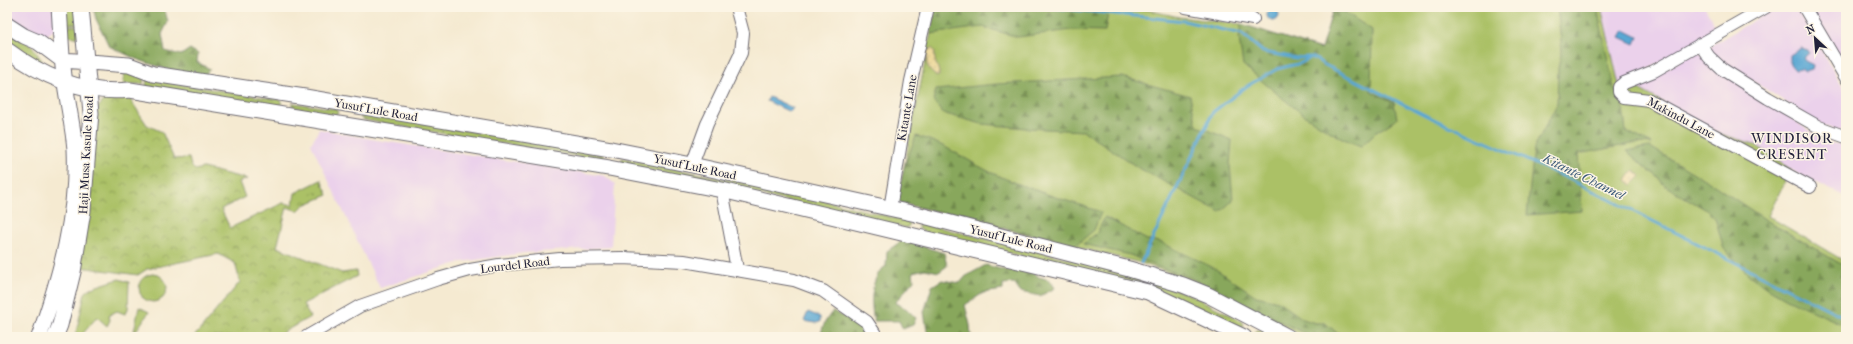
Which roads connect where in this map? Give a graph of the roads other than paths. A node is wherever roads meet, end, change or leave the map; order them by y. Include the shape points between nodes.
1 (59, 7) edge
2 (81, 7) edge
3 (736, 7) edge
4 (928, 7) edge
5 (1186, 7) edge
6 (1766, 7) edge
7 (1804, 7) edge
8 (1253, 19) dead end
9 (8, 25) edge
10 (1700, 44) junction
11 (7, 50) edge
12 (62, 60) junction
13 (86, 60) junction
14 (1846, 78) edge
15 (65, 83) junction
16 (90, 88) junction
17 (289, 96) junction
18 (350, 105) junction
19 (285, 115) junction
20 (344, 124) junction
21 (1846, 137) edge
22 (611, 149) junction
23 (692, 165) junction
24 (609, 168) junction
25 (1810, 187) dead end
26 (722, 190) junction
27 (890, 209) junction
28 (737, 269) junction
29 (1252, 318) junction
30 (39, 337) edge
31 (55, 337) edge
32 (306, 337) edge
33 (877, 337) edge
34 (1243, 337) edge
35 (1288, 337) edge

1 - 12 main road, Haji Musa Kasule Road
2 - 13 main road, Haji Musa Kasule Road
3 - 23 street via 743,33 741,53 707,124
4 - 27 street, Kitante Lane via 911,81
5 - 8 street
6 - 10 street, Makindu Lane
7 - 14 street
9 - 12 main road via 38,42
10 - 21 street via 1709,57 1728,73 1819,127
10 - 25 street, Makindu Lane via 1654,71 1624,83 1619,87 1619,92 1624,97 1649,100
11 - 15 main road, Yusuf Lule Road via 26,64
12 - 13 main road
12 - 15 main road, Haji Musa Kasule Road
13 - 16 main road, Haji Musa Kasule Road
13 - 17 main road, Yusuf Lule Road via 129,65 153,74
15 - 16 main road, Yusuf Lule Road
15 - 30 main road, Haji Musa Kasule Road via 75,150 71,213 61,268
16 - 19 main road, Yusuf Lule Road via 118,92 130,90
16 - 31 main road, Haji Musa Kasule Road via 91,112 84,211 73,272
17 - 18 main road, Yusuf Lule Road
17 - 19 main road
18 - 20 main road
18 - 22 main road, Yusuf Lule Road
19 - 20 main road, Yusuf Lule Road
20 - 24 main road, Yusuf Lule Road
22 - 23 main road, Yusuf Lule Road
22 - 24 main road
23 - 27 main road, Yusuf Lule Road
24 - 26 main road, Yusuf Lule Road
26 - 28 street
26 - 34 main road, Yusuf Lule Road via 1148,292
27 - 29 main road, Yusuf Lule Road via 1183,285
28 - 32 street, Lourdel Road via 684,261 623,258 560,259 499,265 438,279 360,306
28 - 33 street, Lourdel Road via 794,280 823,290 867,322
29 - 34 main road
29 - 35 main road, Yusuf Lule Road

